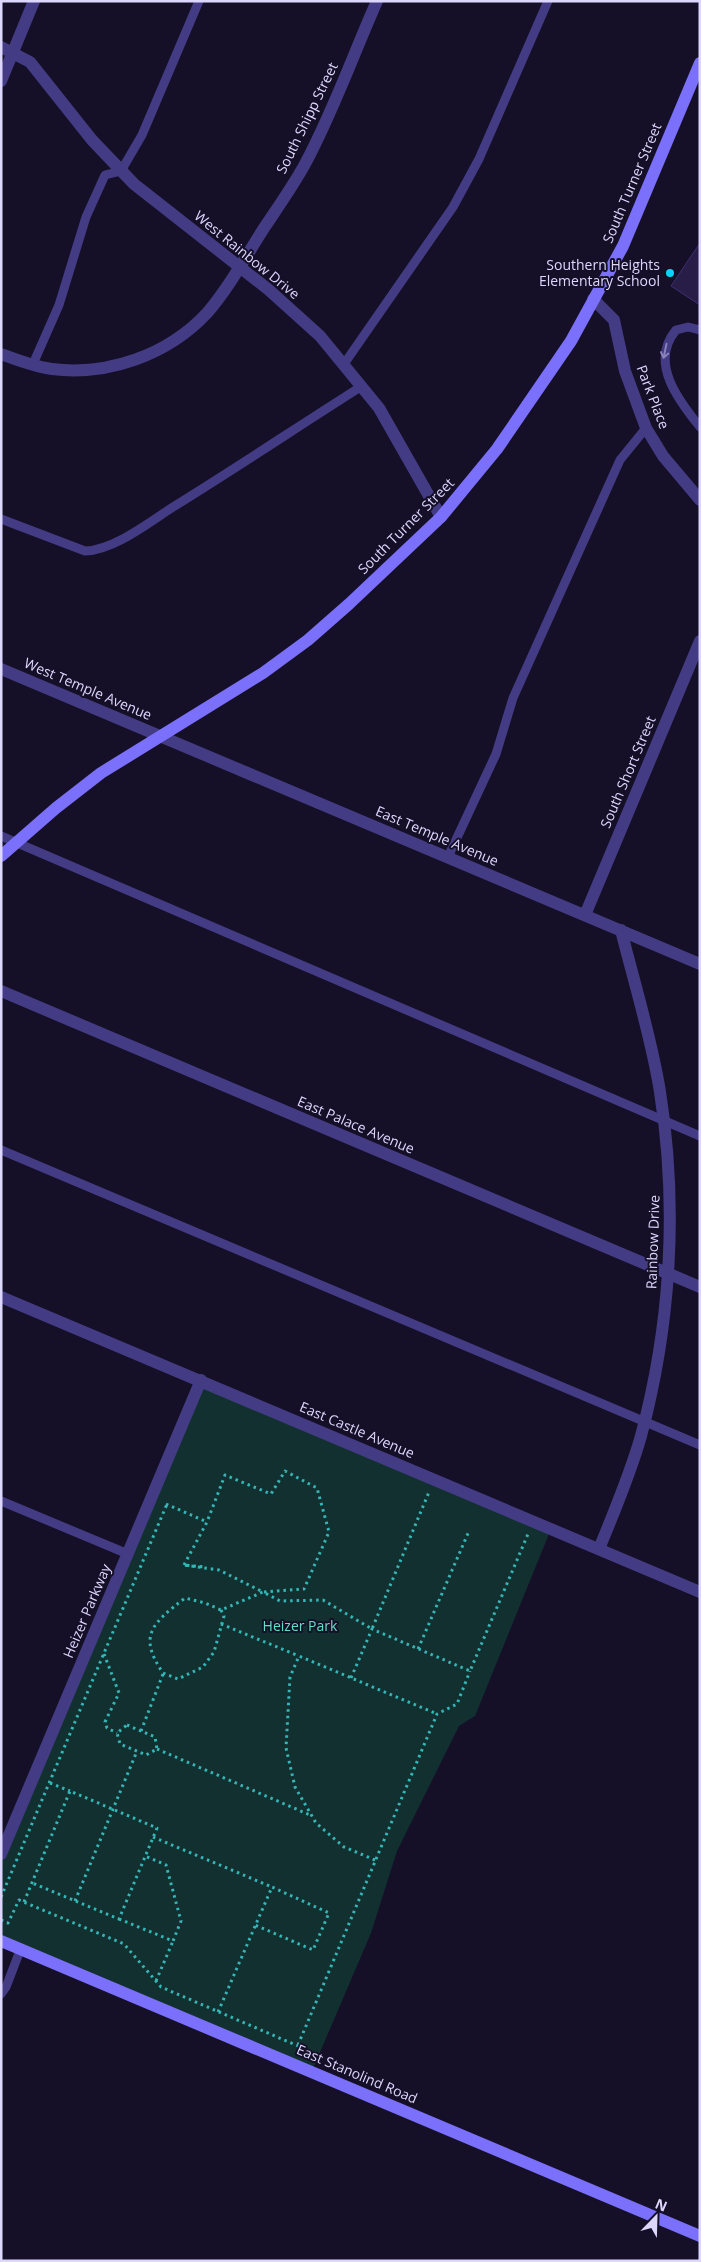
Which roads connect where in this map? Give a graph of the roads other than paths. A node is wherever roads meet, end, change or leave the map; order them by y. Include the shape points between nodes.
1 (34, 1) edge
2 (199, 1) edge
3 (376, 1) edge
4 (548, 1) edge
5 (7, 50) edge
6 (700, 63) edge
7 (1, 81) edge
8 (121, 171) junction
9 (240, 267) junction
10 (592, 300) junction
11 (700, 330) edge
12 (1, 354) edge
13 (33, 364) junction
14 (344, 364) junction
15 (362, 386) junction
16 (700, 427) edge
17 (646, 428) junction
18 (700, 500) edge
19 (441, 517) junction
20 (1, 519) edge
21 (700, 641) edge
22 (1, 669) edge
23 (162, 736) junction
24 (1, 836) edge
25 (16, 842) junction
26 (1, 856) edge
27 (448, 857) junction
28 (585, 915) junction
29 (621, 930) junction
30 (700, 964) edge
31 (1, 990) edge
32 (664, 1121) junction
33 (700, 1136) edge
34 (1, 1150) edge
35 (668, 1273) junction
36 (700, 1287) edge
37 (1, 1297) edge
38 (201, 1380) junction
39 (644, 1422) junction
40 (700, 1445) edge
41 (1, 1501) edge
42 (599, 1549) junction
43 (128, 1554) junction
44 (700, 1592) edge
45 (1, 1854) edge
46 (1, 1941) edge
47 (21, 1948) junction
48 (1, 1994) edge
49 (700, 2236) edge

1 - 5 street
2 - 8 lane via 142,135
3 - 9 street, South Shipp Street via 304,164
4 - 14 lane via 479,159 453,207
5 - 7 street
5 - 8 street, West Rainbow Drive via 30,62
6 - 10 main road, South Turner Street via 623,246
8 - 9 street, West Rainbow Drive
8 - 13 lane via 105,175 86,217 59,305
9 - 13 street, South Shipp Street via 207,313 162,348 107,367 52,369
9 - 14 street, West Rainbow Drive via 320,336
10 - 17 street, Park Place via 614,320 625,371
10 - 19 main road, South Turner Street via 571,341 535,396 497,449
11 -> 16 lane via 688,327 676,330 664,348 663,359 669,381
12 - 13 street, South Shipp Street
14 - 15 street, West Rainbow Drive
15 - 19 street, West Rainbow Drive via 379,408
15 - 20 lane via 98,551 85,551
17 - 18 street, Park Place via 663,456
17 - 27 lane via 620,460 599,505 513,698 496,754
19 - 23 main road, South Turner Street via 308,640 263,673
21 - 28 street, South Short Street
22 - 23 street, West Temple Avenue
23 - 25 main road, South Turner Street via 101,773
23 - 27 street, East Temple Avenue
24 - 25 lane
25 - 26 main road, South Turner Street
25 - 32 lane
27 - 28 street, East Temple Avenue
28 - 29 street, East Temple Avenue
29 - 30 street, East Temple Avenue
29 - 32 street, Rainbow Drive via 660,1090
31 - 35 street, East Palace Avenue
32 - 33 lane
32 - 35 street, Rainbow Drive via 670,1199
34 - 39 lane
35 - 36 street, East Palace Avenue
35 - 39 street, Rainbow Drive via 657,1365
37 - 38 street, East Castle Avenue
38 - 42 street, East Castle Avenue
38 - 43 street, Heizer Parkway
39 - 40 lane
39 - 42 street, Rainbow Drive via 629,1473
41 - 43 lane
42 - 44 street, East Castle Avenue
43 - 45 street, Heizer Parkway
46 - 47 main road, East Stanolind Road
47 - 48 lane
47 - 49 main road, East Stanolind Road

